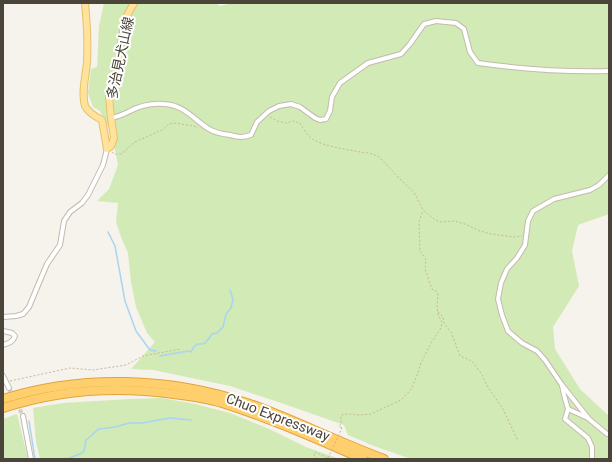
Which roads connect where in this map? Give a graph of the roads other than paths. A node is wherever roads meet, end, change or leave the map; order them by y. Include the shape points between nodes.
1 (85, 3) edge
2 (134, 3) edge
3 (609, 71) edge
4 (111, 118) junction
5 (107, 149) junction
6 (609, 175) edge
7 (3, 317) edge
8 (3, 331) edge
9 (3, 345) edge
10 (3, 376) edge
11 (562, 385) junction
12 (9, 388) tunnel mouth
13 (3, 400) edge
14 (3, 408) edge
15 (568, 409) junction
16 (23, 416) tunnel mouth
17 (590, 418) junction
18 (609, 434) edge
19 (31, 459) edge
20 (363, 459) edge
21 (384, 459) edge
22 (592, 459) edge

1 - 5 main road, 多治見犬山線 via 87,62 84,99 88,110 102,120
2 - 4 main road, 多治見犬山線 via 125,19 119,66 109,96
3 - 4 street via 511,68 478,63 470,52 464,29 456,23 436,21 424,24 402,54 368,62 340,83 332,97 326,119 315,118 291,104 279,106 269,110 257,122 251,135 243,137 216,133 184,110 172,105 151,104
4 - 5 main road, 多治見犬山線 via 114,138
5 - 7 street via 103,164 88,195 64,221 60,245 47,264 29,307 23,314
6 - 11 street via 590,190 554,199 533,210 528,221 525,245 507,269 501,283 498,299 508,331 537,352
8 - 9 street via 15,336
10 - 12 street
11 - 15 street
11 - 17 street
13 - 21 highway, Chuo Expressway via 78,384 142,382 175,385 228,396 252,404
14 - 20 highway, Chuo Expressway via 51,396 100,390 192,396 257,414
15 - 17 street
15 - 22 street via 565,419 588,438 592,447
16 - 19 street
17 - 18 street

